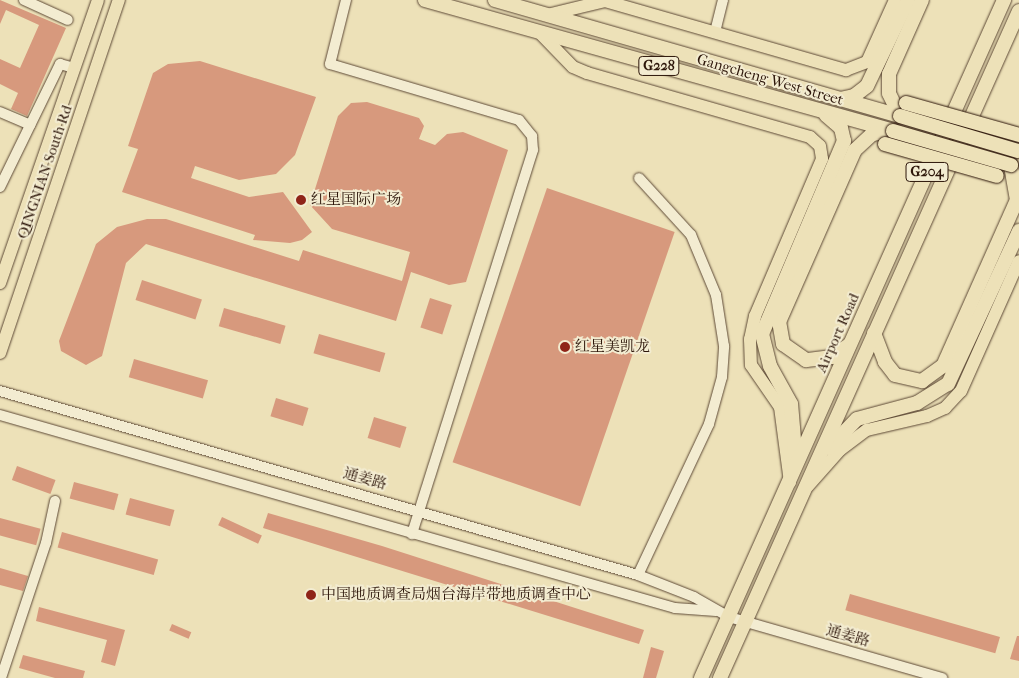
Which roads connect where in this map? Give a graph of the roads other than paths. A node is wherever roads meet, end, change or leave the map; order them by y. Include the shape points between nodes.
1 (24, 0) edge
2 (98, 0) edge
3 (119, 0) edge
4 (425, 0) edge
5 (495, 0) edge
6 (723, 0) edge
7 (895, 0) edge
8 (908, 0) edge
9 (922, 0) edge
10 (1004, 0) edge
11 (347, 3) edge
12 (1019, 11) edge
13 (547, 15) junction
14 (68, 20) dead end
15 (715, 32) junction
16 (540, 33) junction
17 (74, 68) junction
18 (889, 94) junction
19 (838, 99) junction
20 (797, 104) junction
21 (0, 112) edge
22 (900, 116) junction
23 (30, 125) junction
24 (893, 131) junction
25 (1019, 135) edge
26 (860, 144) junction
27 (1019, 151) edge
28 (1015, 166) edge
29 (639, 178) dead end
30 (0, 187) edge
31 (1018, 189) edge
32 (1019, 231) edge
33 (1019, 261) edge
34 (0, 283) edge
35 (874, 333) junction
36 (850, 345) junction
37 (0, 353) edge
38 (0, 392) edge
39 (0, 415) edge
40 (793, 476) junction
41 (811, 476) junction
42 (805, 489) junction
43 (55, 501) dead end
44 (419, 511) junction
45 (412, 534) junction
46 (638, 574) junction
47 (723, 614) junction
48 (746, 622) junction
49 (1, 678) edge
50 (701, 678) edge
51 (720, 678) edge
52 (942, 678) edge

1 - 14 street
2 - 17 main road, QINGNIAN South Rd
3 - 37 main road, QINGNIAN South Rd
4 - 16 highway, Gangcheng West Street / G228
5 - 13 highway, Gangcheng West Street / G228
6 - 15 street
7 - 15 main road via 869,58 855,69
8 - 19 highway via 867,86 854,96
9 - 18 highway via 889,74
10 - 36 highway, Airport Road / G204
11 - 44 street via 330,64 519,120 532,136 533,150
12 - 35 highway, G204
13 - 15 main road via 605,1
13 - 19 highway, Gangcheng West Street / G228
16 - 20 highway, Gangcheng West Street / G228
16 - 40 main road via 573,67 587,73 810,137 820,146 822,159 755,316 750,339 751,365 780,407
17 - 23 street via 60,64
17 - 34 main road, QINGNIAN South Rd
18 - 22 highway
18 - 25 highway, bridge via 906,103
19 - 22 highway, Gangcheng West Street / G228
20 - 24 highway, Gangcheng West Street / G228
20 - 40 highway via 832,118 842,128 844,141 762,334 770,366 791,404 796,430
21 - 23 street
22 - 27 highway, Gangcheng West Street / G228, bridge
23 - 30 street
24 - 26 highway via 872,134
24 - 28 highway, Gangcheng West Street / G228, bridge
26 - 31 highway, bridge via 885,144 997,176
26 - 36 highway via 778,329 789,351 806,360 832,357
28 - 31 highway
29 - 46 street via 691,235 716,295 724,346 722,377 709,424
31 - 35 highway via 1017,200 943,366 922,381 895,374 885,362
32 - 41 highway via 948,384 917,403 858,419 837,437
33 - 42 main road via 961,391 945,408 927,416 867,430 840,450
35 - 41 highway, G204
36 - 40 highway, Airport Road / G204
38 - 44 street, 通姜路
39 - 45 street
40 - 47 highway, Airport Road / G204
41 - 42 highway, G204
42 - 48 highway, G204
43 - 49 street via 46,544
44 - 45 street
44 - 46 street, 通姜路
45 - 47 street via 675,608
46 - 47 street, 通姜路
47 - 48 street, 通姜路
47 - 50 highway, Airport Road / G204
48 - 51 highway, G204
48 - 52 street, 通姜路

